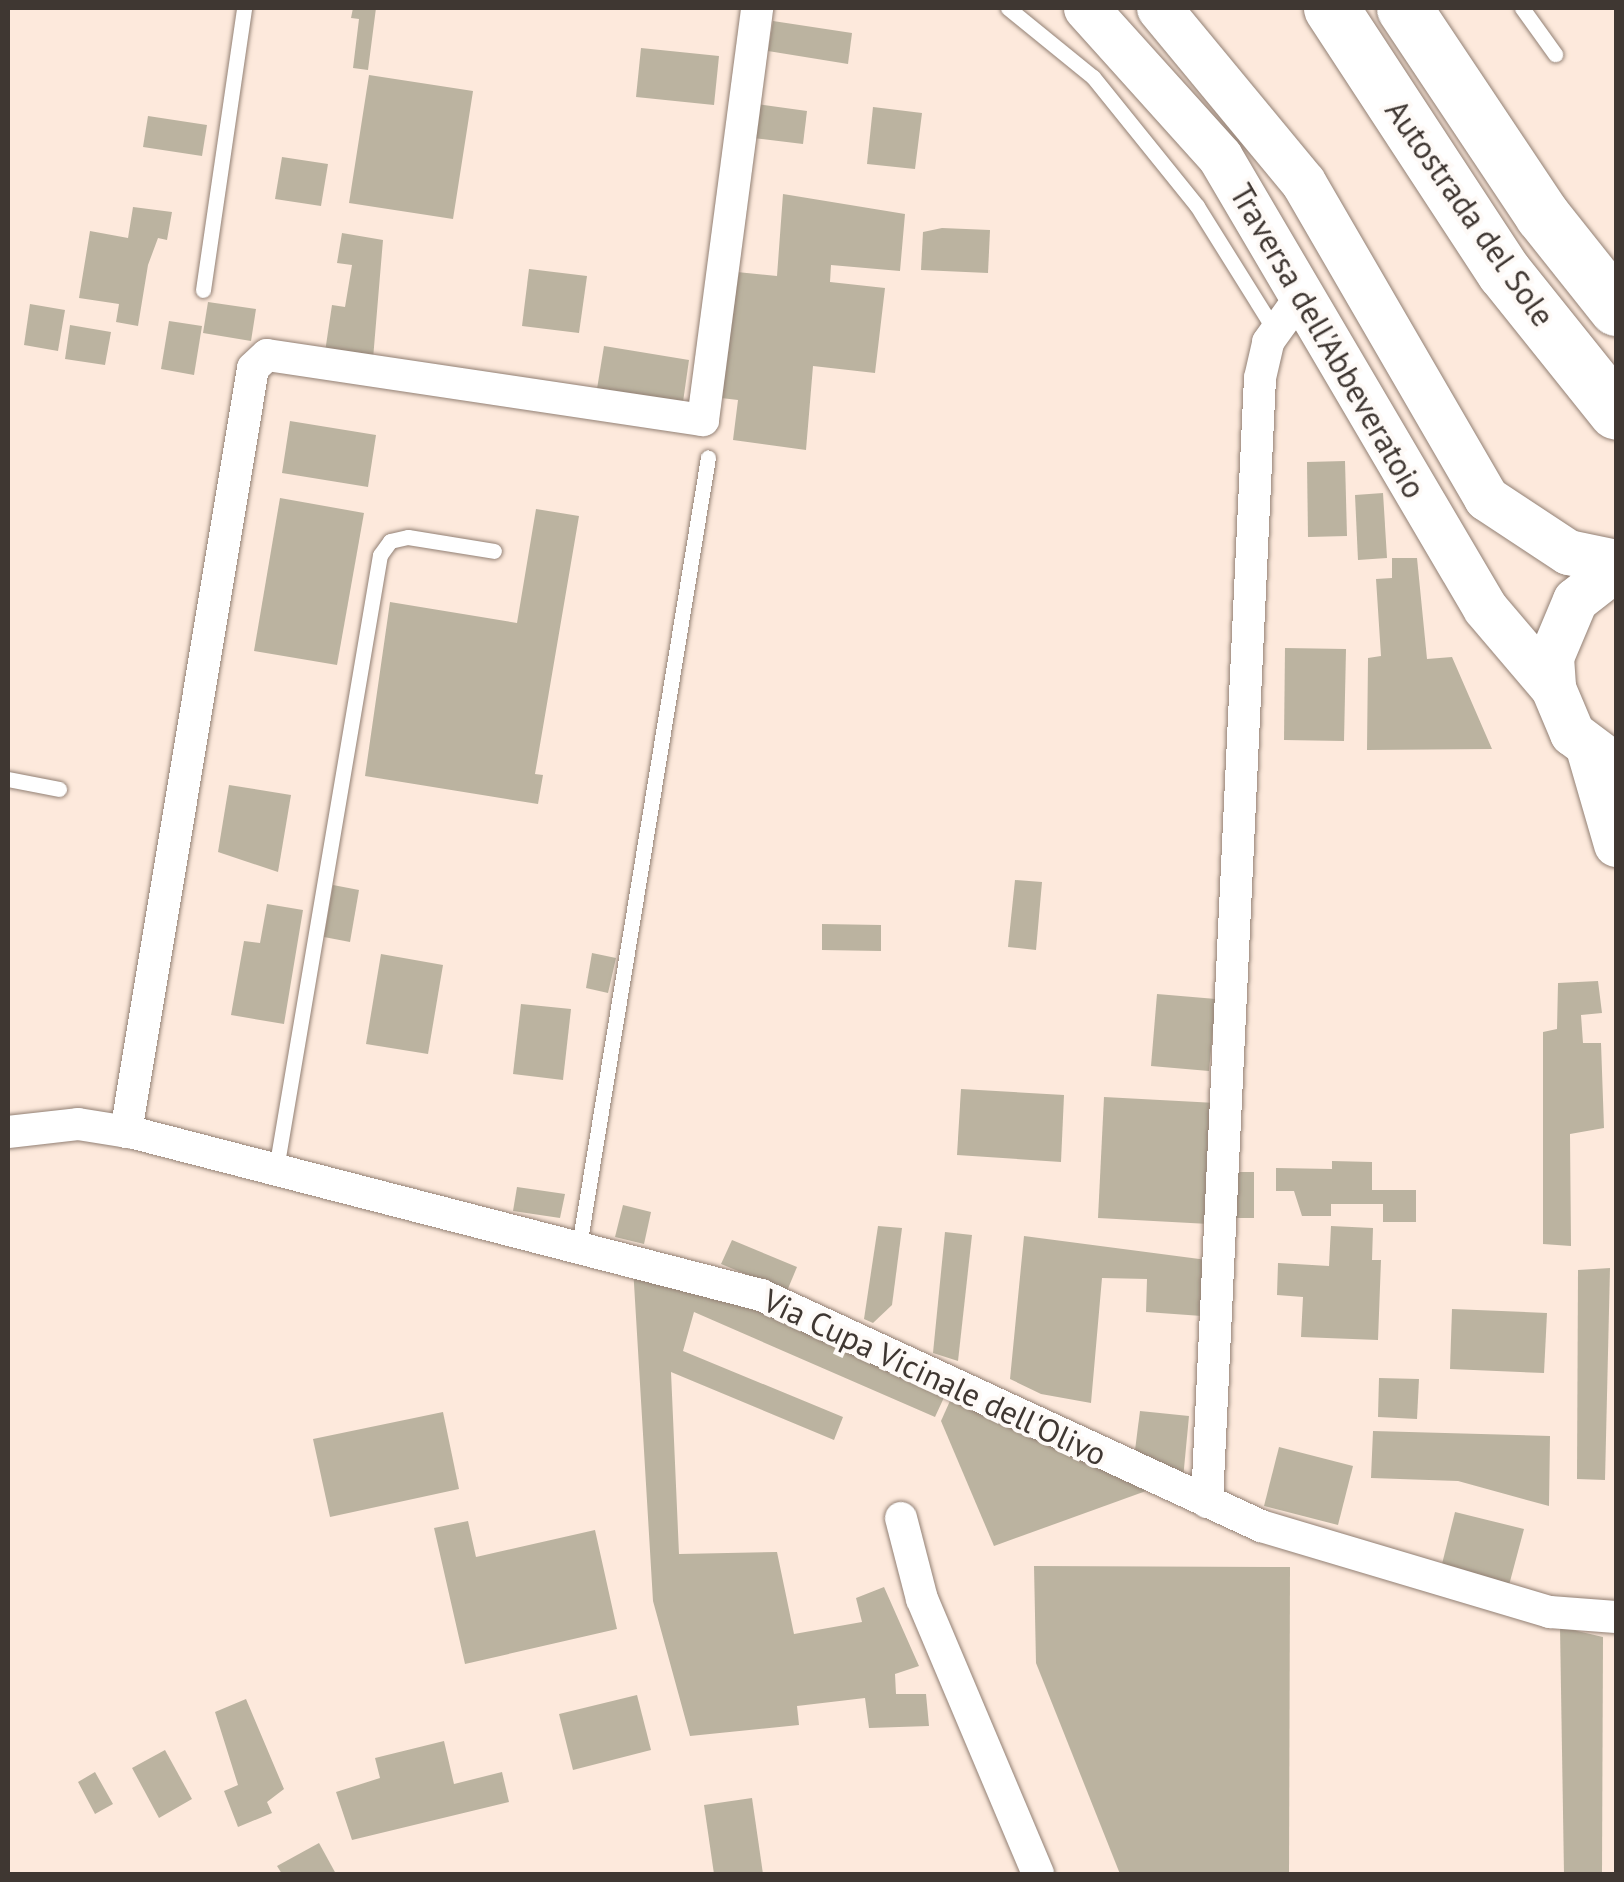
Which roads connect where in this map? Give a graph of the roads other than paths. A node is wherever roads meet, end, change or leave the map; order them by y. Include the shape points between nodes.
1 (244, 8) edge
2 (756, 8) edge
3 (1008, 8) edge
4 (1086, 8) edge
5 (1159, 8) edge
6 (1331, 8) edge
7 (1404, 8) edge
8 (1522, 8) edge
9 (1554, 54) dead end
10 (203, 290) dead end
11 (1616, 308) edge
12 (1288, 313) junction
13 (1616, 412) edge
14 (708, 457) dead end
15 (494, 551) dead end
16 (1616, 565) edge
17 (1553, 688) junction
18 (1602, 759) edge
19 (8, 779) edge
20 (59, 790) dead end
21 (1616, 844) edge
22 (8, 1132) edge
23 (126, 1132) junction
24 (276, 1169) junction
25 (579, 1246) junction
26 (1207, 1502) junction
27 (901, 1518) dead end
28 (1616, 1617) edge
29 (1038, 1874) edge

1 - 10 lane
2 - 23 street via 703,420 267,355 252,368
3 - 12 lane via 1104,91
4 - 12 street, Traversa dell'Abbeveratoio via 1220,158
5 - 16 street, Traversa dell'Abbeveratoio via 1303,182 1486,498 1568,552
6 - 13 highway, Autostrada del Sole via 1504,272
7 - 11 highway, Autostrada del Sole via 1542,215
8 - 9 lane
12 - 17 street, Traversa dell'Abbeveratoio via 1485,608
12 - 26 street via 1260,378
14 - 25 lane
15 - 24 lane via 408,537 390,541 380,555
16 - 17 street via 1574,600 1559,627
17 - 18 street, Traversa dell'Abbeveratoio
18 - 21 street, Traversa dell'Abbeveratoio
19 - 20 lane
22 - 23 street, Via Cupa Vicinale dell'Olivo via 78,1124
23 - 24 street, Via Cupa Vicinale dell'Olivo
24 - 25 street, Via Cupa Vicinale dell'Olivo
25 - 26 street, Via Cupa Vicinale dell'Olivo via 762,1295
26 - 28 street, Via Cupa Vicinale dell'Olivo via 1352,1558 1550,1612
27 - 29 street via 922,1599

